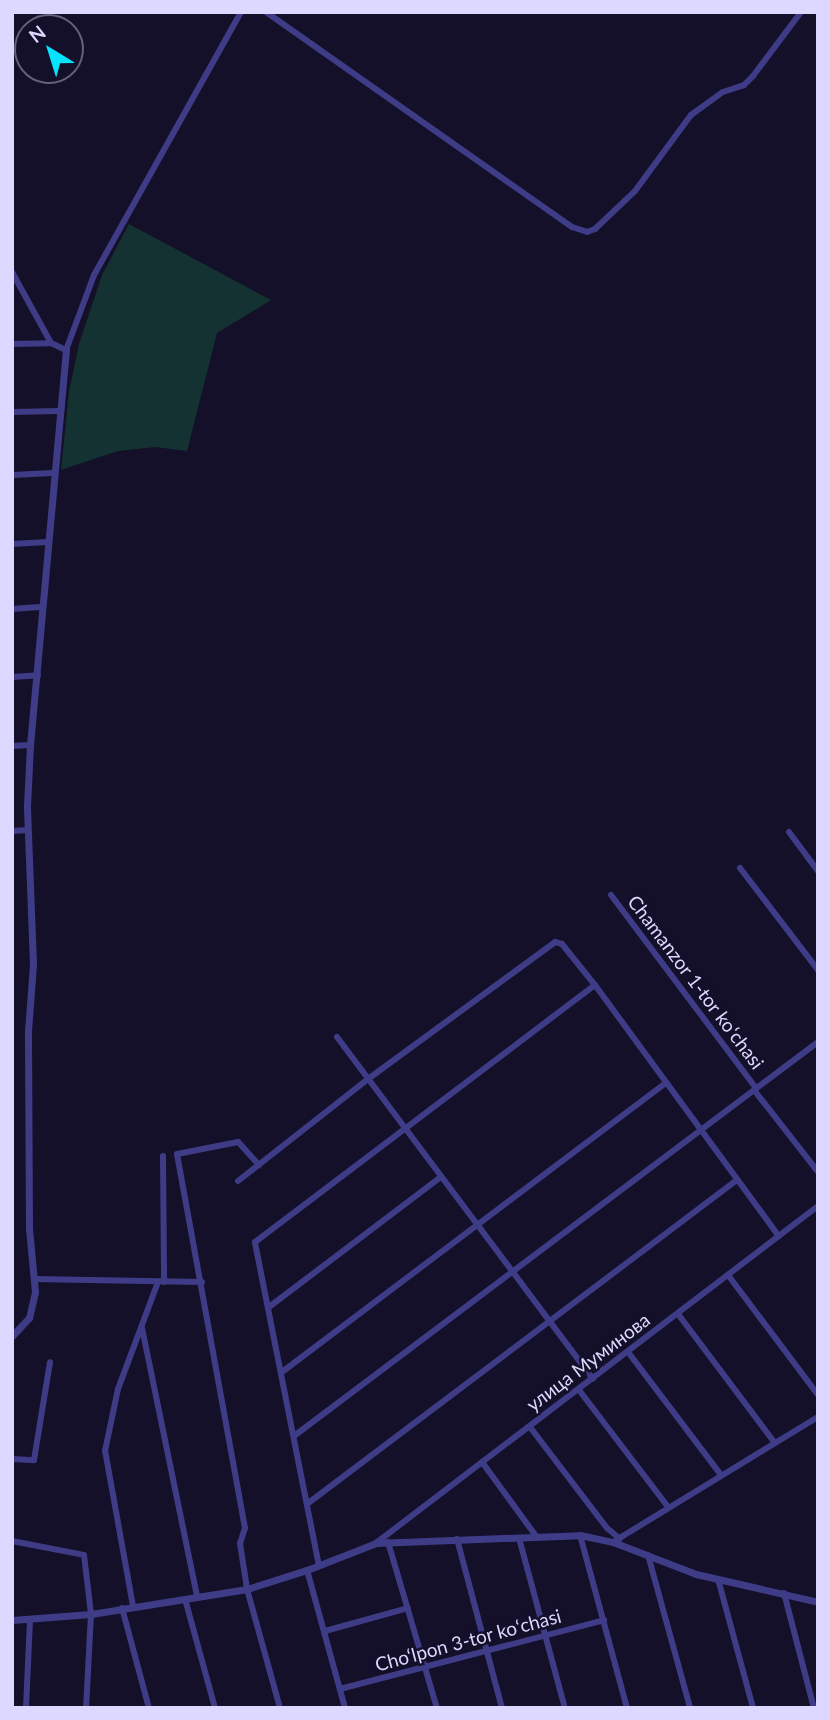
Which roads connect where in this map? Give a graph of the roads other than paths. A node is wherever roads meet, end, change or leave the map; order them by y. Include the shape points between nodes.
1 (241, 12) edge
2 (266, 12) edge
3 (801, 12) edge
4 (12, 273) edge
5 (51, 343) junction
6 (12, 344) edge
7 (66, 350) junction
8 (59, 411) junction
9 (12, 412) edge
10 (53, 473) junction
11 (12, 475) edge
12 (48, 542) junction
13 (12, 544) edge
14 (43, 607) junction
15 (12, 609) edge
16 (38, 675) junction
17 (12, 677) edge
18 (30, 745) junction
19 (12, 746) edge
20 (27, 830) junction
21 (12, 831) edge
22 (789, 832) dead end
23 (740, 868) dead end
24 (818, 871) edge
25 (611, 895) dead end
26 (818, 970) edge
27 (595, 985) junction
28 (337, 1037) dead end
29 (818, 1042) edge
30 (368, 1079) junction
31 (666, 1083) junction
32 (755, 1089) junction
33 (405, 1127) junction
34 (701, 1132) junction
35 (163, 1156) dead end
36 (259, 1165) junction
37 (818, 1172) edge
38 (441, 1177) junction
39 (737, 1180) junction
40 (238, 1181) dead end
41 (818, 1206) edge
42 (477, 1225) junction
43 (779, 1236) junction
44 (513, 1273) junction
45 (728, 1276) junction
46 (34, 1279) junction
47 (161, 1282) junction
48 (202, 1282) junction
49 (268, 1307) junction
50 (678, 1314) junction
51 (550, 1321) junction
52 (142, 1326) junction
53 (12, 1336) edge
54 (628, 1352) junction
55 (50, 1362) dead end
56 (282, 1372) junction
57 (593, 1379) junction
58 (579, 1390) junction
59 (818, 1395) edge
60 (818, 1417) edge
61 (530, 1427) junction
62 (295, 1436) junction
63 (775, 1443) junction
64 (12, 1459) edge
65 (482, 1462) junction
66 (721, 1475) junction
67 (307, 1504) junction
68 (669, 1508) junction
69 (580, 1535) junction
70 (536, 1536) junction
71 (519, 1538) junction
72 (457, 1539) junction
73 (12, 1541) edge
74 (616, 1541) junction
75 (388, 1542) junction
76 (376, 1543) junction
77 (648, 1555) junction
78 (319, 1566) junction
79 (307, 1570) junction
80 (718, 1580) junction
81 (247, 1589) junction
82 (784, 1593) junction
83 (197, 1597) junction
84 (185, 1600) junction
85 (818, 1602) edge
86 (133, 1606) junction
87 (122, 1608) junction
88 (408, 1608) junction
89 (91, 1614) junction
90 (12, 1619) edge
91 (30, 1619) junction
92 (604, 1620) junction
93 (325, 1631) junction
94 (546, 1636) junction
95 (487, 1651) junction
96 (425, 1667) junction
97 (340, 1689) junction
98 (26, 1708) edge
99 (86, 1708) edge
100 (149, 1708) edge
101 (215, 1708) edge
102 (280, 1708) edge
103 (345, 1708) edge
104 (437, 1708) edge
105 (502, 1708) edge
106 (565, 1708) edge
107 (627, 1708) edge
108 (690, 1708) edge
109 (753, 1708) edge
110 (814, 1708) edge

1 - 7 street via 94,275
2 - 3 street via 572,227 587,232 635,191 691,115 753,76
4 - 5 street
5 - 6 street
5 - 7 street
7 - 8 street
8 - 9 street
8 - 10 street
10 - 11 street
10 - 12 street
12 - 13 street
12 - 14 street
14 - 15 street
14 - 16 street
16 - 17 street
16 - 18 street
18 - 19 street
18 - 20 street
20 - 21 street
20 - 46 street via 33,932 28,1031 29,1229
22 - 24 street
23 - 26 street
25 - 32 street, Chamanzor 1-tor koʻchasi
27 - 30 street via 562,944 555,942
27 - 31 street
27 - 33 street
28 - 30 street
29 - 32 street
30 - 33 street
30 - 36 street
31 - 34 street
31 - 42 street
32 - 34 street
32 - 37 street, Chamanzor 1-tor koʻchasi
33 - 38 street
33 - 49 street via 255,1242
34 - 39 street
34 - 44 street
35 - 47 street
36 - 40 street
36 - 48 street via 238,1142 177,1154
38 - 42 street
38 - 49 street
39 - 43 street
39 - 51 street
41 - 43 street, улица Муминова
42 - 44 street
42 - 56 street
43 - 45 street, улица Муминова
44 - 51 street
44 - 62 street
45 - 50 street, улица Муминова
45 - 59 street
46 - 47 street
46 - 53 street via 29,1318
47 - 48 street
47 - 52 street
48 - 81 street via 245,1528 240,1542
49 - 56 street
50 - 54 street, улица Муминова
50 - 63 street
51 - 57 street
51 - 67 street
52 - 83 street
52 - 86 street via 118,1389 105,1451
54 - 57 street, улица Муминова
54 - 66 street
55 - 64 street via 34,1460
56 - 62 street
57 - 58 street, улица Муминова
58 - 61 street, улица Муминова
58 - 68 street
60 - 63 street
61 - 65 street, улица Муминова
61 - 74 street
62 - 67 street
63 - 66 street
65 - 70 street
65 - 76 street, улица Муминова
66 - 68 street
67 - 78 street
68 - 74 street
69 - 70 street
69 - 74 street
69 - 92 street
70 - 71 street
71 - 72 street
71 - 94 street
72 - 75 street
72 - 95 street
73 - 89 street via 84,1555
74 - 77 street
75 - 76 street
75 - 88 street
76 - 78 street
77 - 80 street
77 - 108 street
78 - 79 street
79 - 81 street
79 - 93 street
80 - 82 street
80 - 109 street
81 - 83 street
81 - 102 street
82 - 85 street
82 - 110 street
83 - 84 street
84 - 86 street
84 - 101 street
86 - 87 street
87 - 89 street
87 - 100 street
88 - 93 street
88 - 96 street
89 - 91 street
89 - 99 street
90 - 91 street
91 - 98 street
92 - 94 street, Cho‘lpon 3-tor koʻchasi
92 - 107 street
93 - 97 street
94 - 95 street, Cho‘lpon 3-tor koʻchasi
94 - 106 street
95 - 96 street, Cho‘lpon 3-tor koʻchasi
95 - 105 street
96 - 97 street, Cho‘lpon 3-tor koʻchasi
96 - 104 street
97 - 103 street

